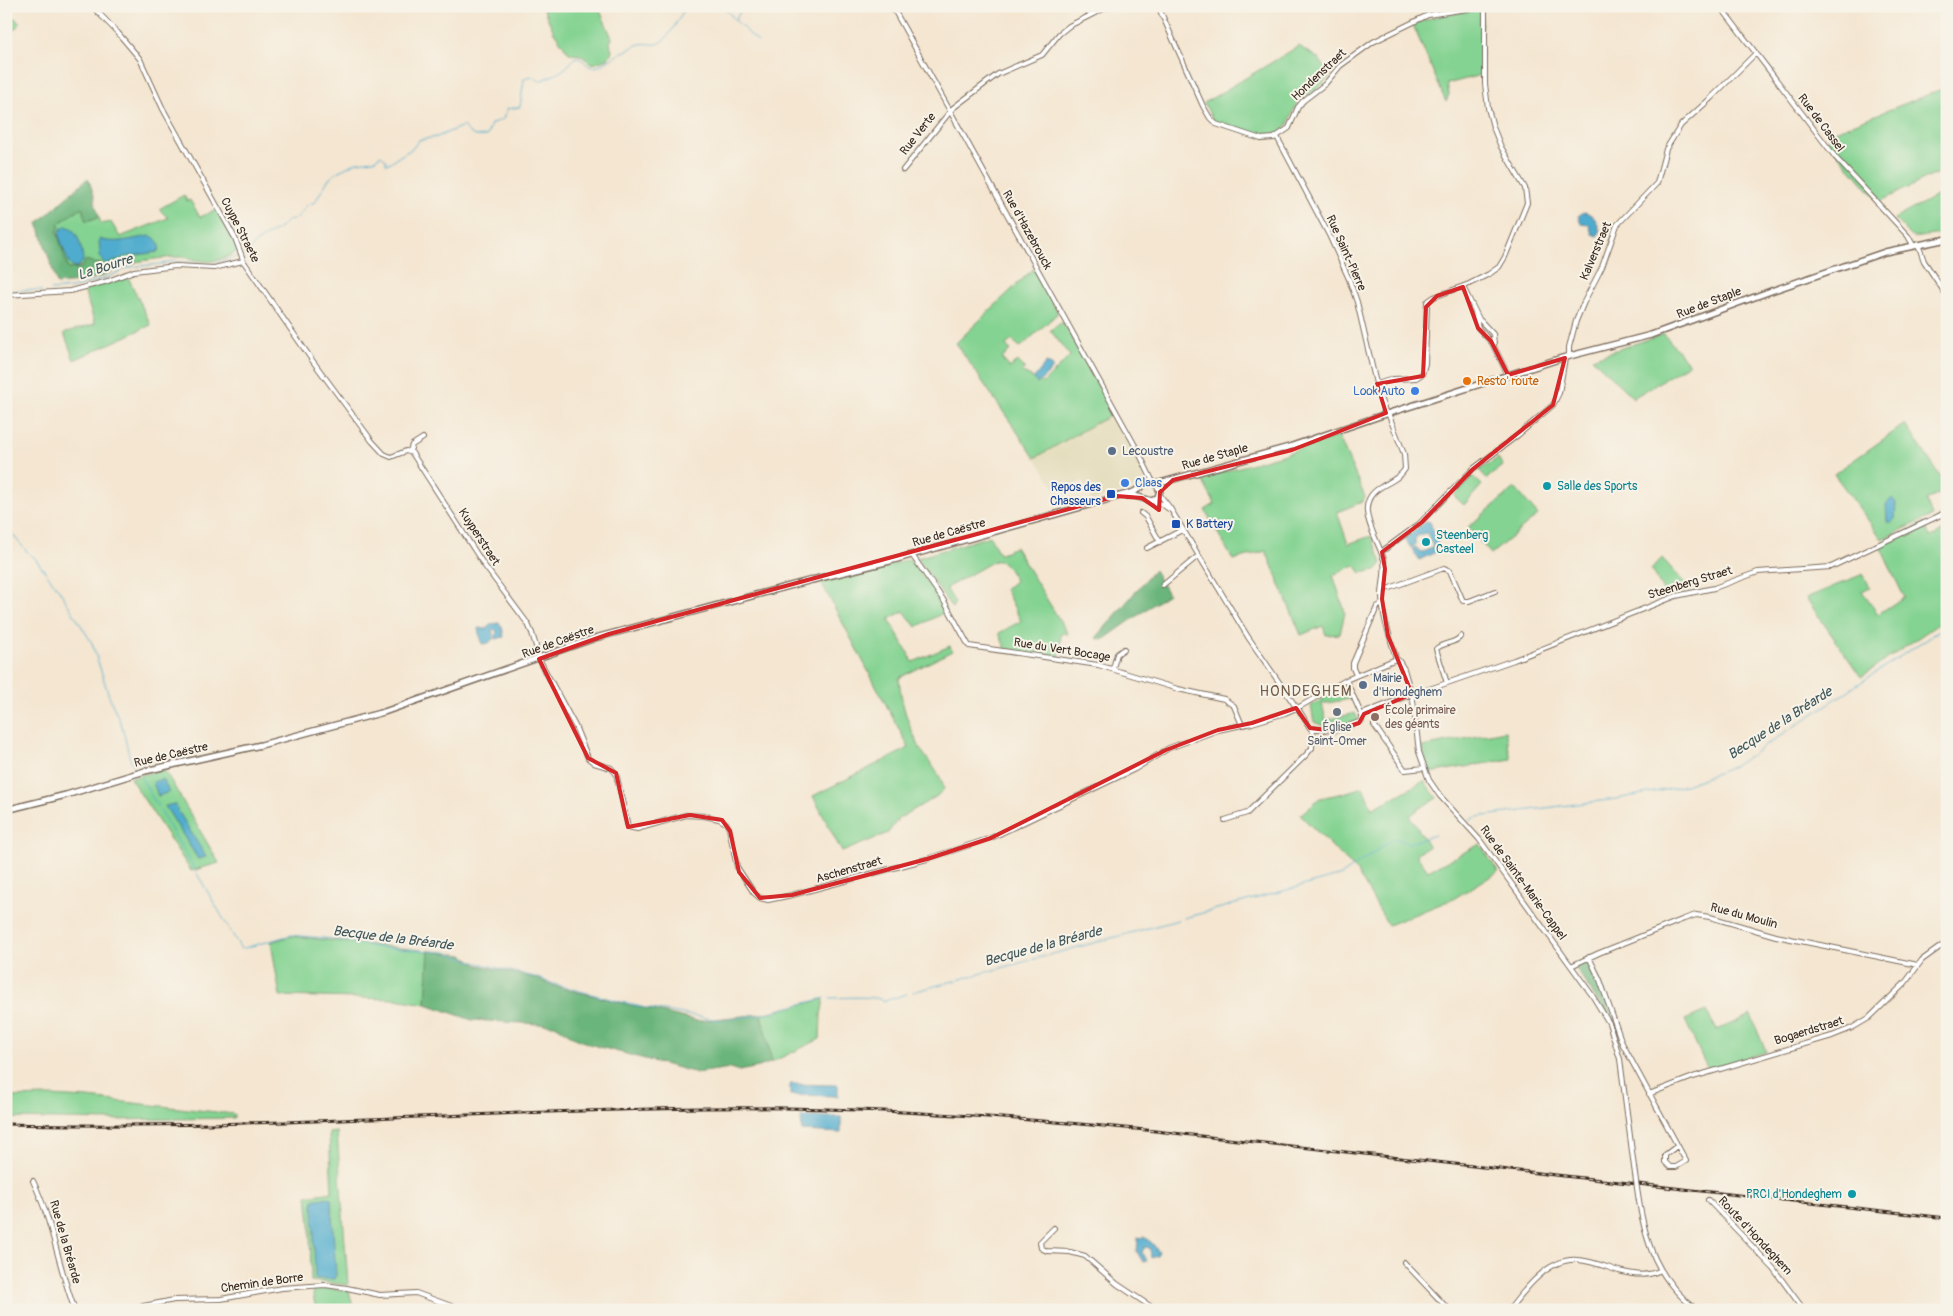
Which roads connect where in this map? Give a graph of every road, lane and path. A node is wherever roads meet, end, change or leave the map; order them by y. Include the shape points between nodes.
1 (92, 6) edge
2 (892, 6) edge
3 (1109, 6) edge
4 (1158, 6) edge
5 (1485, 6) edge
6 (1720, 6) edge
7 (1756, 53) junction
8 (950, 111) junction
9 (1276, 137) junction
10 (903, 170) dead end
11 (1947, 239) edge
12 (1915, 245) junction
13 (243, 261) junction
14 (1463, 287) junction
15 (6, 296) edge
16 (1947, 296) edge
17 (1475, 312) junction
18 (1494, 347) junction
19 (1567, 357) junction
20 (1508, 375) junction
21 (1377, 384) junction
22 (1389, 413) junction
23 (423, 438) dead end
24 (410, 451) junction
25 (1173, 480) junction
26 (1152, 483) junction
27 (1141, 488) junction
28 (1160, 493) junction
29 (1119, 496) junction
30 (1144, 499) junction
31 (1151, 501) junction
32 (1947, 512) edge
33 (1141, 513) dead end
34 (1173, 513) junction
35 (1182, 530) junction
36 (1160, 542) junction
37 (1147, 548) dead end
38 (1381, 552) junction
39 (912, 555) junction
40 (1198, 556) junction
41 (1164, 585) dead end
42 (1383, 589) junction
43 (1495, 591) dead end
44 (1382, 604) junction
45 (1462, 636) dead end
46 (1124, 648) dead end
47 (539, 659) junction
48 (1396, 659) junction
49 (1114, 668) junction
50 (1356, 675) junction
51 (1346, 680) junction
52 (1447, 683) junction
53 (1412, 695) junction
54 (1297, 706) junction
55 (1362, 714) junction
56 (1242, 725) junction
57 (1374, 725) dead end
58 (1313, 729) junction
59 (1424, 768) junction
60 (6, 810) edge
61 (1225, 820) dead end
62 (1947, 942) edge
63 (1589, 957) junction
64 (1918, 965) junction
65 (1571, 966) junction
66 (1649, 1094) junction
67 (1677, 1146) junction
68 (34, 1181) dead end
69 (1708, 1200) dead end
70 (1054, 1228) dead end
71 (1404, 1262) dead end
72 (1661, 1270) junction
73 (75, 1310) edge
74 (123, 1310) edge
75 (462, 1310) edge
76 (1156, 1310) edge
77 (1449, 1310) edge
78 (1509, 1310) edge
79 (1697, 1310) edge
80 (1804, 1310) edge

1 - 13 street, Cuype Straete via 142,62 161,105 236,242
2 - 8 street, Rue d'Hazebrouck
3 - 8 street via 1069,26 1042,55 996,76
4 - 9 street via 1211,120 1261,139
5 - 9 street, Hondenstraet via 1428,15 1373,42 1340,66 1325,84 1304,100 1290,126
5 - 14 street via 1488,108 1500,143 1525,188 1527,201 1502,262 1489,274
6 - 7 street, Rue de Cassel
7 - 12 street, Rue de Cassel via 1836,158
7 - 19 street, Kalverstraet via 1681,125 1666,148 1657,183 1617,225 1601,271 1579,313
8 - 10 street, Rue Verte
8 - 26 street, Rue d'Hazebrouck
9 - 21 street, Rue Saint-Pierre via 1350,280
11 - 12 main road, Rue de Staple
12 - 16 street, Rue de Cassel
12 - 19 main road, Rue de Staple via 1779,288 1658,333
13 - 15 street via 210,268 176,266 134,271 74,290
13 - 24 street, Cuype Straete via 368,436 385,455
14 - 17 street
14 - 21 street via 1427,302 1422,374 1416,378 1392,379
17 - 18 street via 1478,328
17 - 18 street via 1493,334
18 - 20 street
19 - 20 main road, Rue de Staple
19 - 38 street, Kalverstraet via 1553,405 1473,469 1420,524
20 - 22 main road, Rue de Staple via 1448,398
21 - 22 street, Rue Saint-Pierre
22 - 25 main road, Rue de Staple
22 - 38 street, Rue Saint-Pierre via 1406,469 1367,500 1367,515
23 - 24 street via 412,445
24 - 47 street, Kuyperstraet via 484,565 529,626
25 - 26 main road, Rue de Staple
25 - 28 main road, Rue de Staple
26 - 27 main road
26 - 28 main road
27 - 29 main road, Rue de Caëstre
27 - 30 main road
28 - 31 main road
28 - 34 street
29 - 30 main road, Rue de Caëstre
29 - 39 main road, Rue de Caëstre
30 - 31 main road
31 - 34 street via 1162,504
32 - 52 street, Steenberg Straet via 1831,567 1755,573 1714,588 1679,595
33 - 36 street
34 - 35 street
35 - 36 street
35 - 40 street
36 - 37 street
38 - 42 street, Rue Saint-Pierre via 1385,566
39 - 47 main road, Rue de Caëstre via 614,633
39 - 49 street, Rue du Vert Bocage via 944,601 969,646
40 - 41 street
40 - 54 street via 1251,641
42 - 43 street via 1444,568 1450,571 1463,601
42 - 44 street, Rue Saint-Pierre
44 - 48 street, Rue Saint-Pierre
44 - 50 street via 1377,608 1353,663
45 - 52 street via 1436,649
46 - 49 street via 1117,654
47 - 56 street, Aschenstraet via 575,726 588,758 616,773 628,827 637,829 686,815 722,820 730,831 739,872 754,893 766,900 834,885 991,838 1135,769 1169,748
47 - 60 main road, Rue de Caëstre via 390,710 261,745 145,771
48 - 50 street
48 - 53 street, Rue de Sainte-Marie-Cappel via 1404,669
49 - 56 street, Rue du Vert Bocage via 1178,689 1227,700 1235,708
50 - 51 street, Aschenstraet
51 - 54 street, Aschenstraet
51 - 55 street
52 - 53 street, Steenberg Straet
53 - 55 street, Steenberg Straet
53 - 59 street, Rue de Sainte-Marie-Cappel via 1418,747
54 - 56 street, Aschenstraet via 1277,716
54 - 58 street
55 - 58 street, Steenberg Straet via 1360,723 1336,730
57 - 59 street via 1405,770
58 - 61 street via 1312,748 1305,756 1247,813
59 - 65 street, Rue de Sainte-Marie-Cappel via 1435,790 1479,839
62 - 64 street, Bogaerdstraet
63 - 64 street, Rue du Moulin via 1684,919 1702,915 1780,937
63 - 65 street, Rue du Moulin
63 - 66 street via 1622,1043
64 - 66 street, Bogaerdstraet via 1905,983 1874,1013 1848,1030 1687,1079
65 - 72 street, Rue de Sainte-Marie-Cappel, bridge via 1602,1011 1617,1045 1645,1235
66 - 67 street
67 - 67 street via 1665,1156 1671,1167 1686,1161
68 - 73 street, Rue de la Bréarde via 46,1209
69 - 80 street, Route d'Hondeghem via 1773,1268
70 - 76 street via 1040,1242 1040,1247 1049,1252 1073,1252 1085,1256 1117,1284
71 - 77 street
72 - 78 street via 1635,1275 1576,1260 1562,1261 1548,1268
72 - 79 street
74 - 75 street, Chemin de Borre via 174,1300 221,1299 286,1288 325,1286 380,1295 416,1293

